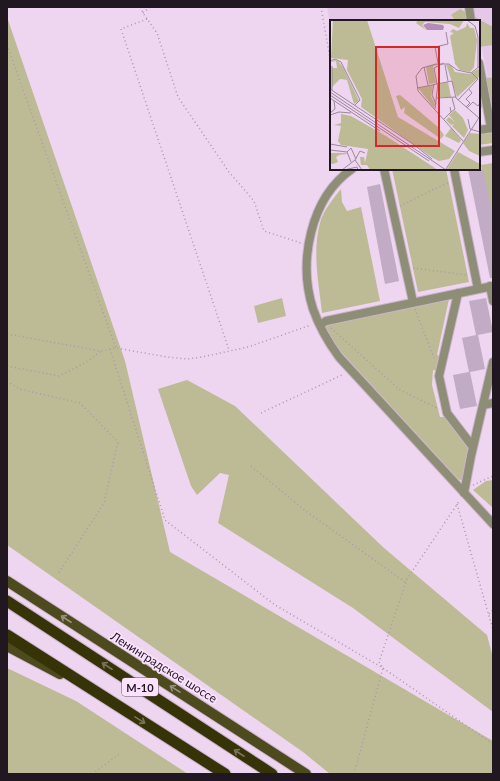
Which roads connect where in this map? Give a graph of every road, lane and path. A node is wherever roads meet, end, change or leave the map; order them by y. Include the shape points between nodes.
1 (141, 7) edge
2 (150, 7) edge
3 (321, 7) edge
4 (468, 7) edge
5 (143, 13) junction
6 (147, 19) junction
7 (471, 20) edge
8 (7, 45) edge
9 (330, 58) edge
10 (480, 68) edge
11 (492, 128) edge
12 (480, 130) edge
13 (493, 150) edge
14 (480, 152) edge
15 (351, 170) edge
16 (384, 170) edge
17 (454, 170) edge
18 (456, 179) junction
19 (393, 210) junction
20 (309, 245) junction
21 (405, 267) junction
22 (468, 275) dead end
23 (492, 286) edge
24 (478, 289) junction
25 (458, 293) junction
26 (493, 301) edge
27 (412, 302) junction
28 (321, 322) junction
29 (7, 334) edge
30 (116, 348) junction
31 (110, 349) junction
32 (229, 350) junction
33 (101, 351) junction
34 (435, 360) dead end
35 (493, 362) edge
36 (7, 366) edge
37 (352, 371) junction
38 (7, 382) edge
39 (493, 403) edge
40 (483, 405) junction
41 (261, 413) dead end
42 (447, 414) junction
43 (473, 447) junction
44 (251, 466) dead end
45 (493, 476) edge
46 (464, 493) junction
47 (456, 504) junction
48 (493, 524) edge
49 (58, 574) dead end
50 (7, 581) edge
51 (405, 582) junction
52 (7, 601) edge
53 (493, 610) edge
54 (489, 614) junction
55 (493, 630) edge
56 (7, 635) edge
57 (7, 646) edge
58 (383, 668) junction
59 (107, 699) junction
60 (493, 744) edge
61 (121, 753) dead end
62 (92, 774) edge
63 (225, 774) edge
64 (272, 774) edge
65 (306, 774) edge
66 (354, 774) edge

1 - 5 path
2 - 5 path
3 - 9 path
4 - 7 street
5 - 6 path
6 - 20 path via 157,33 178,98 229,172 254,201 264,231
6 - 32 path via 121,29
8 - 30 path
10 - 11 street
11 - 12 street
13 - 14 street
15 - 20 street via 324,200 314,221
16 - 19 street
17 - 18 street
18 - 19 path
18 - 24 street
19 - 21 street
20 - 28 street via 308,285
21 - 22 path
21 - 27 street
23 - 24 street
23 - 26 street
24 - 25 street
25 - 27 street
25 - 42 street via 439,376
27 - 28 street
27 - 34 path
28 - 32 path via 313,321 312,325
28 - 37 street via 332,348
28 - 42 path via 400,390
29 - 33 path
30 - 31 path
30 - 32 path via 167,358 187,359
31 - 33 path
31 - 58 path via 165,520 275,606
33 - 36 path via 85,363 59,376
35 - 40 street
37 - 41 path
37 - 46 street
38 - 49 path via 19,389 80,403 118,442 104,503
39 - 40 street
40 - 43 street
42 - 43 street
43 - 46 street
44 - 51 path via 303,509
45 - 46 path via 471,486
46 - 47 path
46 - 48 street
47 - 51 path
47 - 54 path
65 -> 50 main road, Ленинградское шоссе
51 - 58 path via 379,662
64 -> 52 highway, М-10
53 - 54 path
54 - 55 path
56 - 59 highway, М-10
57 - 59 main road, М-10
58 - 60 path
58 - 66 path
59 -> 63 highway, М-10
61 - 62 path

